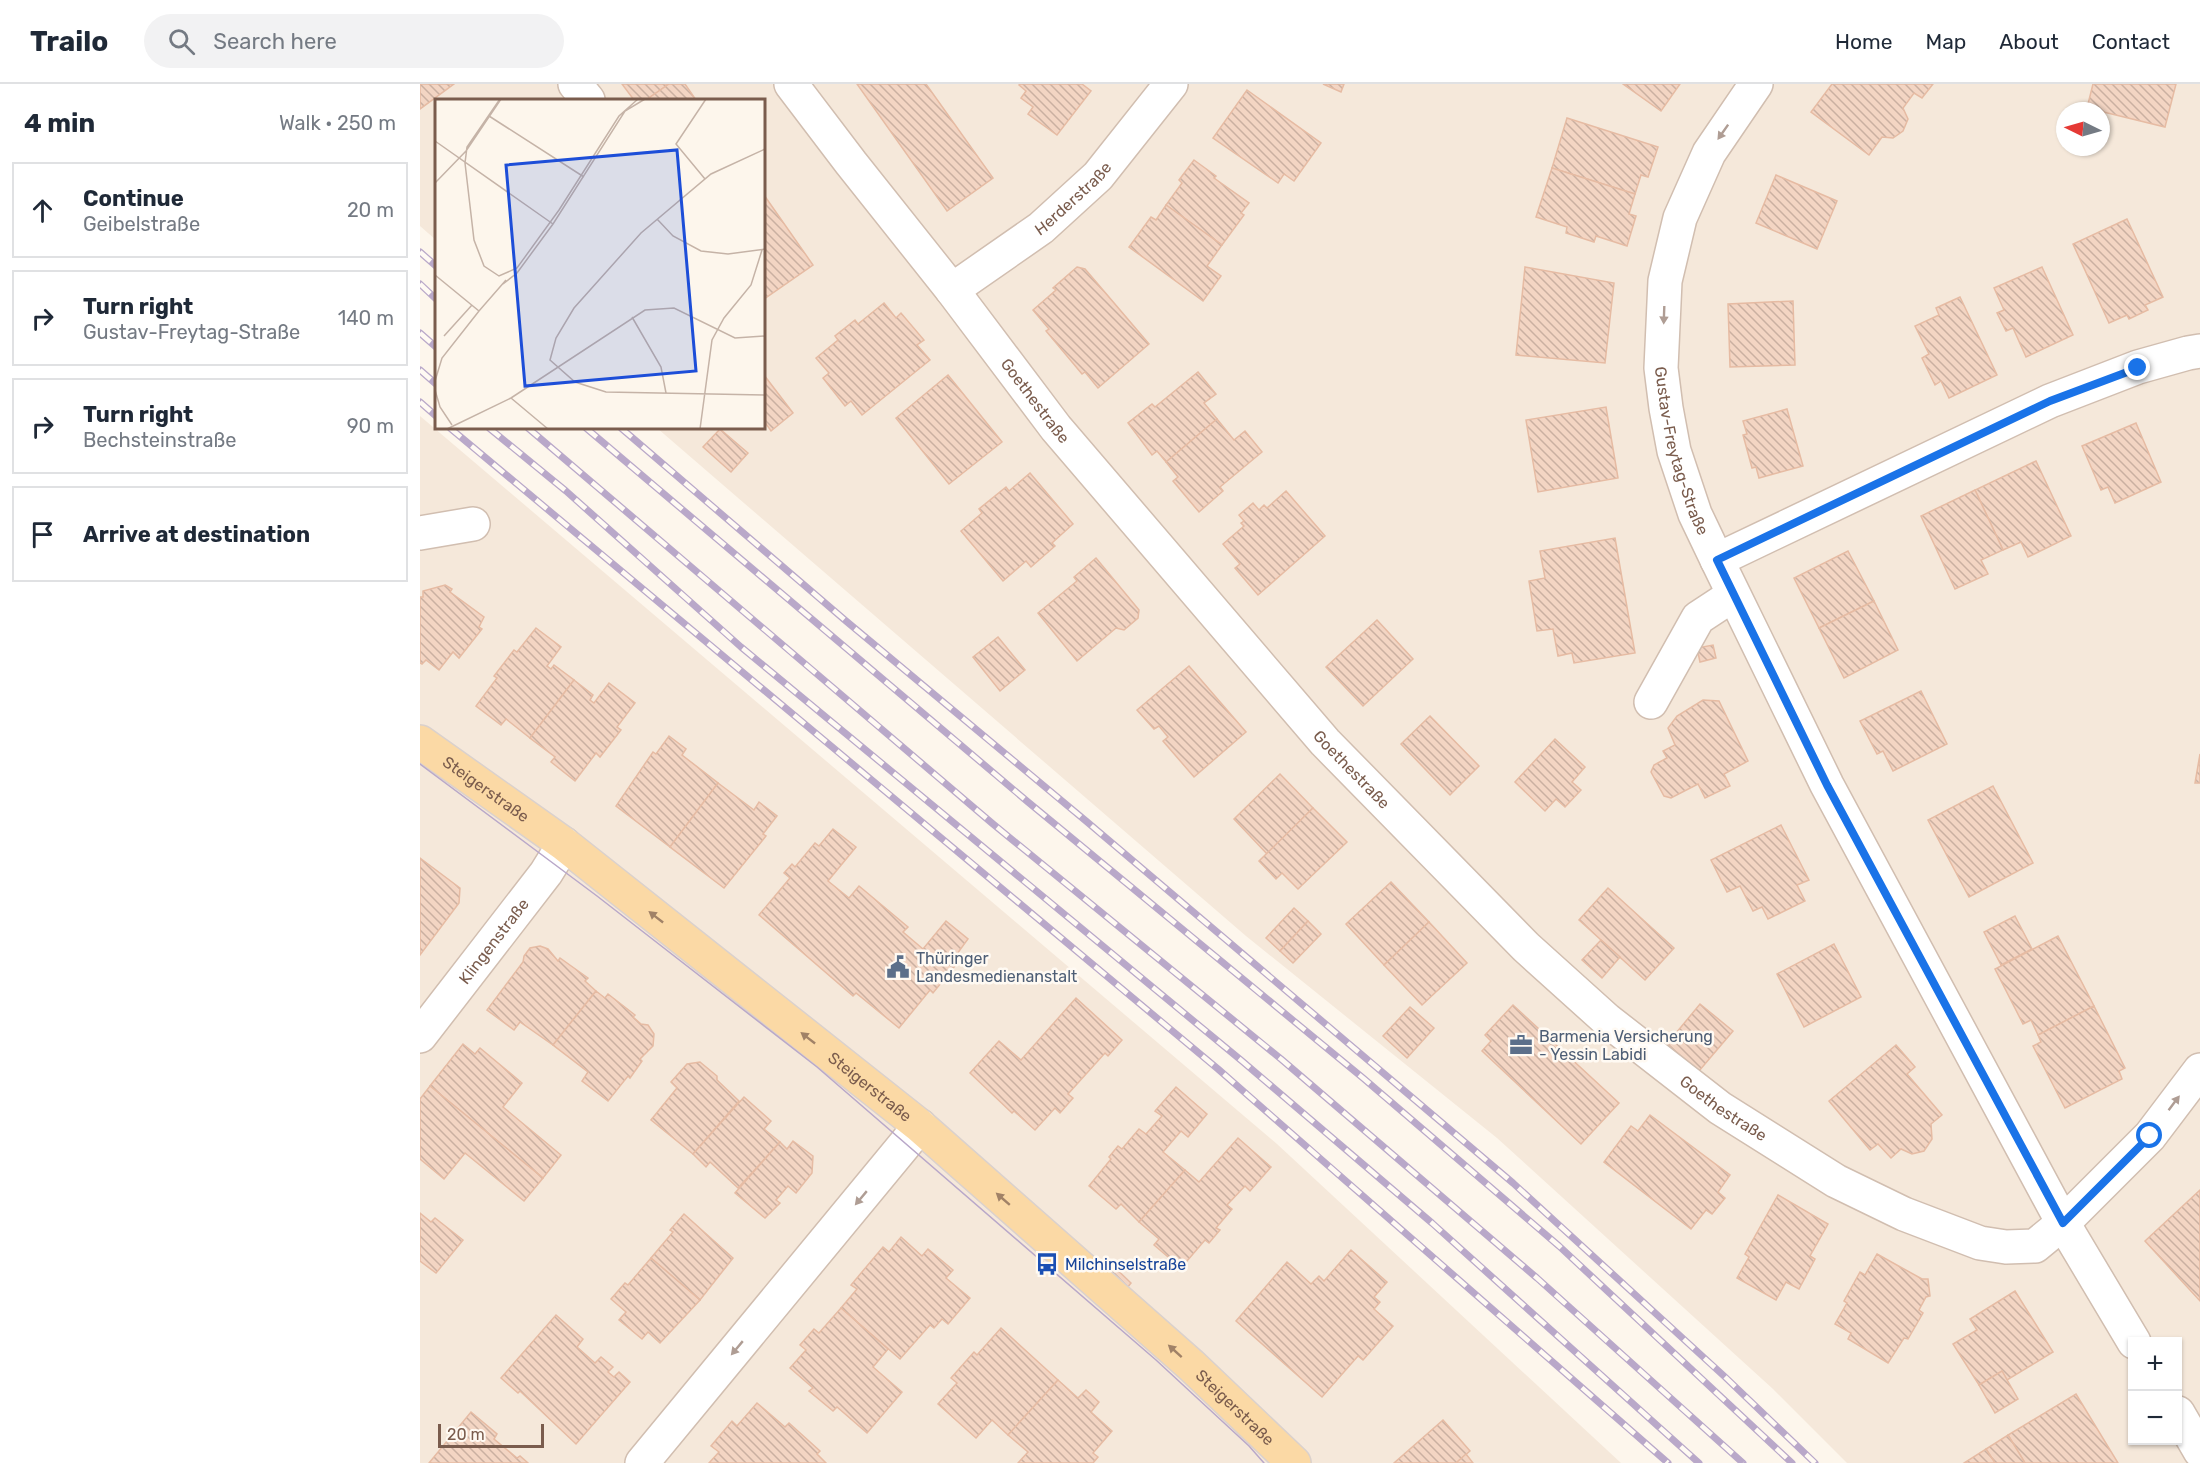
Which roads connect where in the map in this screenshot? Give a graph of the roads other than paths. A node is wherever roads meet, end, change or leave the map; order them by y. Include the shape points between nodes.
1 (575, 84) edge
2 (792, 84) edge
3 (1171, 84) edge
4 (1756, 84) edge
5 (587, 99) edge
6 (952, 290) junction
7 (2200, 351) edge
8 (474, 524) dead end
9 (420, 533) edge
10 (1717, 560) junction
11 (1733, 596) junction
12 (1651, 702) dead end
13 (420, 742) edge
14 (564, 844) junction
15 (420, 1036) edge
16 (2200, 1070) edge
17 (920, 1126) junction
18 (2063, 1223) junction
19 (2132, 1337) edge
20 (2182, 1420) edge
21 (2200, 1451) edge
22 (642, 1463) edge
23 (1294, 1463) edge

1 - 5 street
2 - 6 street, Goethestraße
3 - 6 street, Herderstraße via 1098,176 1041,228
4 -> 10 street, Gustav-Freytag-Straße via 1709,153 1680,218 1665,280 1661,368 1666,408 1674,451 1695,514
6 - 18 street, Goethestraße via 1056,428 1325,742 1526,947 1607,1020 1720,1108 1836,1181 1904,1215 1980,1243 2006,1247 2035,1246
7 - 10 street via 2138,368 2050,401
8 - 9 street
10 - 11 street, Gustav-Freytag-Straße
11 - 12 street via 1698,618
11 - 18 street, Gustav-Freytag-Straße via 1827,785
13 - 14 main road, Steigerstraße
14 - 15 street, Klingenstraße
17 -> 14 main road, Steigerstraße
18 -> 16 street, Goethestraße via 2150,1136
17 -> 22 street
23 -> 17 main road, Steigerstraße via 1191,1365
18 - 19 street, Gustav-Freytag-Straße
20 - 21 street

